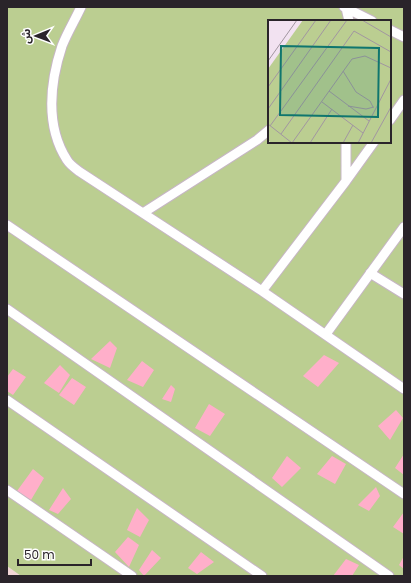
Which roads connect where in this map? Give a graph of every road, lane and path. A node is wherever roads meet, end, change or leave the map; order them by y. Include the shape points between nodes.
1 (81, 7) edge
2 (345, 8) edge
3 (349, 20) edge
4 (370, 20) edge
5 (391, 30) edge
6 (404, 37) edge
7 (404, 100) edge
8 (391, 119) edge
9 (268, 131) edge
10 (346, 143) edge
11 (373, 143) edge
12 (346, 181) junction
13 (143, 213) junction
14 (7, 226) edge
15 (404, 227) edge
16 (370, 273) junction
17 (262, 291) junction
18 (404, 294) edge
19 (7, 310) edge
20 (326, 334) junction
21 (404, 389) edge
22 (7, 400) edge
23 (7, 490) edge
24 (404, 494) edge
25 (132, 576) edge
26 (262, 576) edge
27 (389, 576) edge

1 - 13 street via 62,45 53,81 52,105 57,140 67,161
2 - 3 street
2 - 4 street
5 - 6 street
7 - 8 street
9 - 13 street
10 - 12 street
11 - 12 street
12 - 17 street
13 - 17 street
14 - 24 street
15 - 16 street
16 - 18 street
16 - 20 street
17 - 20 street
19 - 27 street
20 - 21 street
22 - 26 street
23 - 25 street

